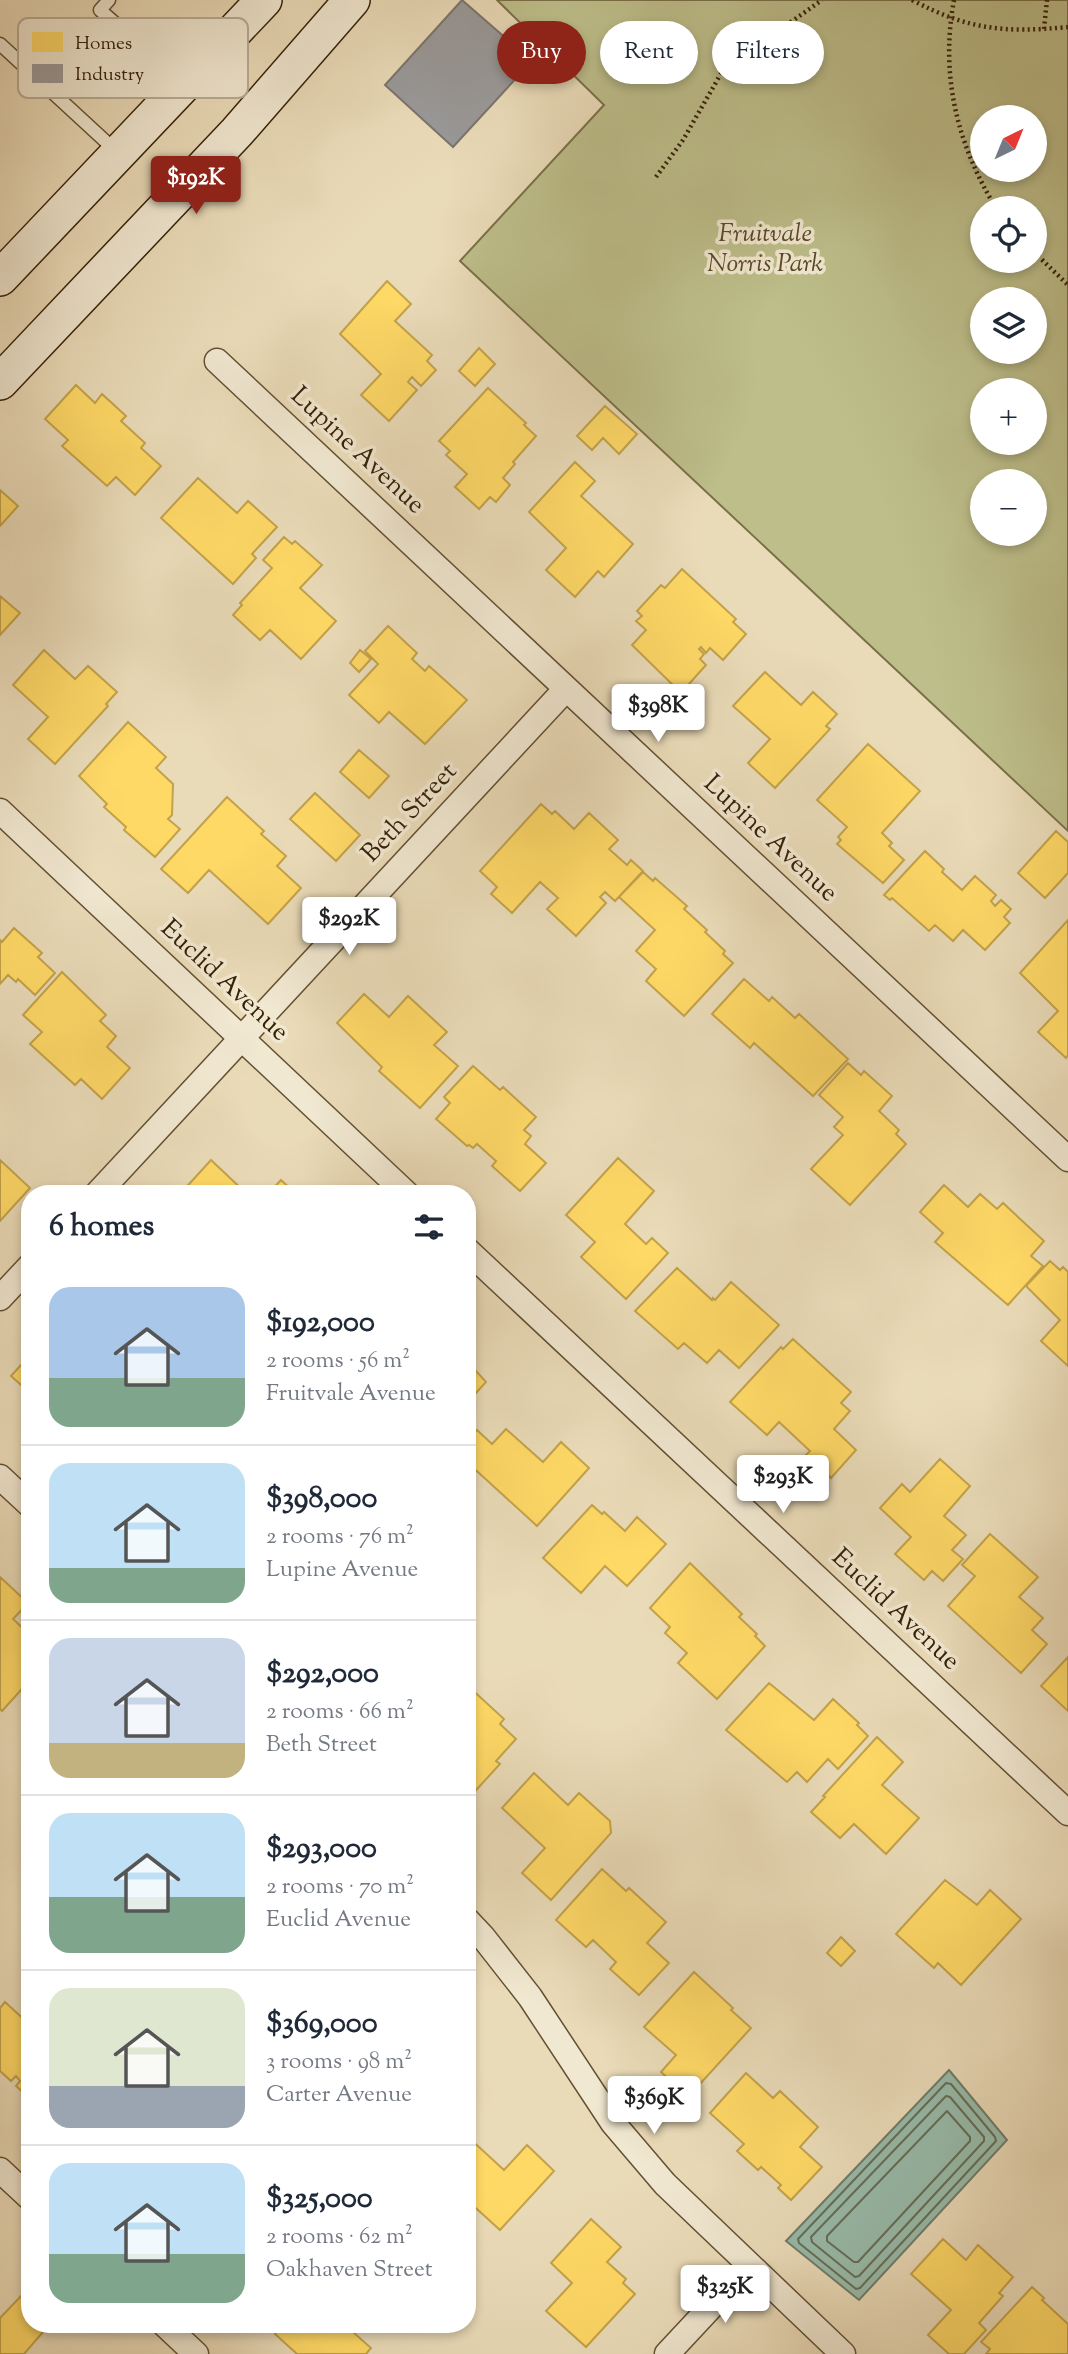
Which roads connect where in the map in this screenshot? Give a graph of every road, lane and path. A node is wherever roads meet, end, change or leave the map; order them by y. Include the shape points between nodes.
1 (90, 0) edge
2 (264, 0) edge
3 (822, 0) edge
4 (912, 0) edge
5 (954, 0) edge
6 (1047, 0) edge
7 (345, 3) edge
8 (105, 5) edge
9 (118, 18) edge
10 (247, 18) edge
11 (951, 18) junction
12 (1068, 27) edge
13 (1044, 29) junction
14 (0, 44) edge
15 (18, 60) edge
16 (59, 98) edge
17 (172, 98) edge
18 (119, 153) junction
19 (656, 177) dead end
20 (989, 196) edge
21 (1047, 265) edge
22 (0, 278) edge
23 (1068, 285) edge
24 (218, 361) dead end
25 (0, 382) edge
26 (566, 689) junction
27 (0, 811) edge
28 (242, 1038) junction
29 (1068, 1159) edge
30 (105, 1185) edge
31 (397, 1185) edge
32 (476, 1258) edge
33 (21, 1276) edge
34 (0, 1298) edge
35 (0, 1477) edge
36 (21, 1497) edge
37 (1068, 1813) edge
38 (476, 1930) edge
39 (0, 2170) edge
40 (21, 2190) edge
41 (749, 2266) junction
42 (174, 2333) edge
43 (196, 2354) edge
44 (667, 2354) edge
45 (843, 2354) edge

1 - 8 lane
2 - 10 main road
3 - 19 path via 723,70
4 - 11 path
5 - 11 path
6 - 13 path
7 - 25 main road via 237,132
8 - 9 lane
11 - 13 path via 998,29
11 - 20 path via 951,95 962,135
12 - 13 path
14 - 15 lane
16 - 18 lane
17 - 18 main road
18 - 22 main road
21 - 23 path
24 - 26 street, Lupine Avenue
26 - 28 street, Beth Street
26 - 29 street, Lupine Avenue
27 - 28 street, Euclid Avenue
28 - 30 street, Beth Street
28 - 31 street, Euclid Avenue
32 - 37 street, Euclid Avenue
33 - 34 street
35 - 36 street
38 - 41 street via 530,1997 613,2123 664,2184
39 - 40 street
41 - 44 street
41 - 45 street
42 - 43 street

